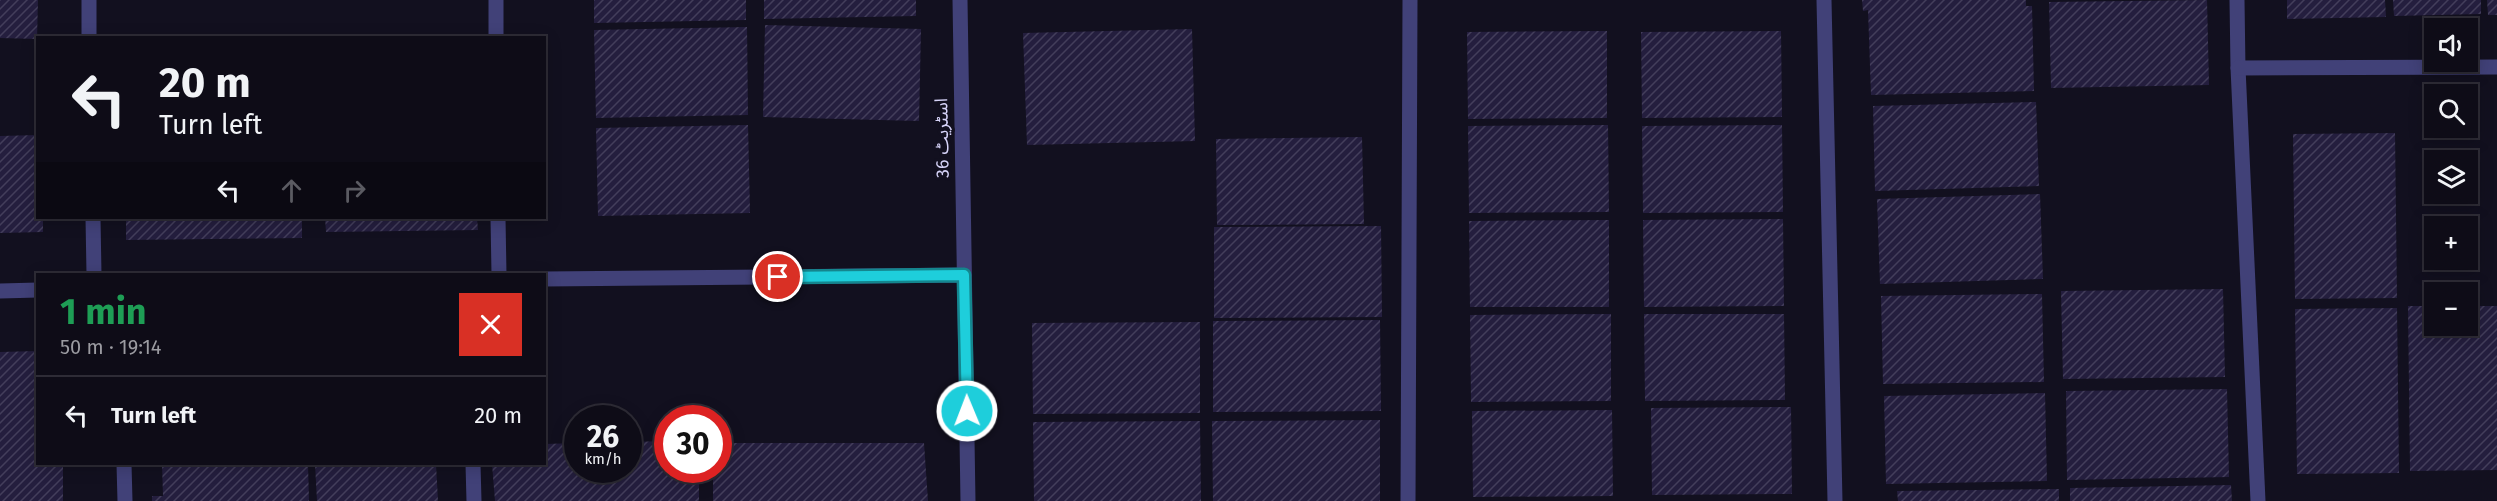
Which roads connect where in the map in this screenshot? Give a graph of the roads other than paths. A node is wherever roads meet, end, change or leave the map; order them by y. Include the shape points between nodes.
1 (89, 0) edge
2 (495, 0) edge
3 (960, 0) edge
4 (1410, 0) edge
5 (1824, 0) edge
6 (2237, 0) edge
7 (89, 36) edge
8 (496, 36) edge
9 (2497, 67) edge
10 (2238, 68) junction
11 (93, 219) edge
12 (498, 219) edge
13 (94, 273) edge
14 (499, 273) edge
15 (964, 275) junction
16 (546, 279) edge
17 (36, 290) edge
18 (0, 291) edge
19 (124, 465) edge
20 (473, 465) edge
21 (126, 501) edge
22 (474, 501) edge
23 (968, 501) edge
24 (1408, 501) edge
25 (1835, 501) edge
26 (2258, 501) edge

1 - 7 street
2 - 8 street
3 - 15 street, اسٹریٹ 36
4 - 24 street
5 - 25 street
6 - 10 street
9 - 10 street
10 - 26 street
11 - 13 street
12 - 14 street
15 - 16 street
15 - 23 street, اسٹریٹ 36
17 - 18 street
19 - 21 street
20 - 22 street

